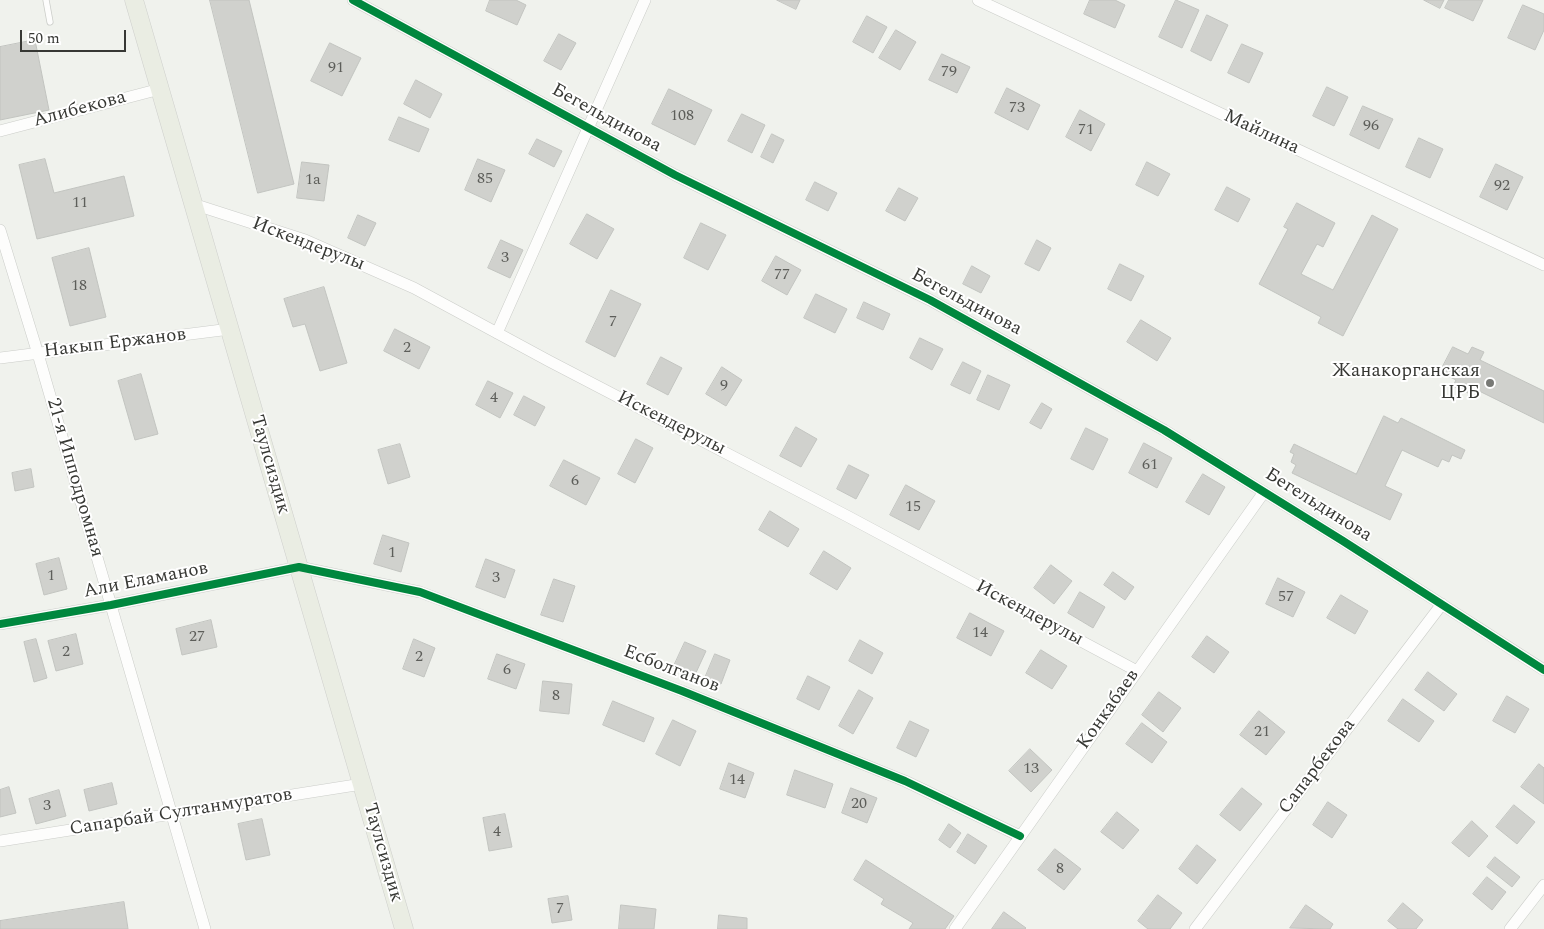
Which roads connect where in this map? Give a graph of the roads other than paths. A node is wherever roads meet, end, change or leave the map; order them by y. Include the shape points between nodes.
1 (46, 0) edge
2 (134, 0) edge
3 (353, 0) edge
4 (645, 0) edge
5 (978, 0) edge
6 (50, 22) dead end
7 (160, 89) junction
8 (588, 128) junction
9 (0, 131) edge
10 (193, 204) junction
11 (0, 230) edge
12 (1544, 265) edge
13 (230, 329) junction
14 (497, 333) junction
15 (38, 354) junction
16 (0, 358) edge
17 (1264, 492) junction
18 (299, 567) junction
19 (111, 604) junction
20 (1442, 604) junction
21 (0, 624) edge
22 (1544, 670) edge
23 (1137, 671) junction
24 (362, 784) junction
25 (172, 814) junction
26 (1020, 836) junction
27 (0, 841) edge
28 (1544, 885) edge
29 (206, 929) edge
30 (404, 929) edge
31 (955, 929) edge
32 (1195, 929) edge
33 (1510, 929) edge

1 - 6 lane
2 - 7 main road, Таулсиздик
3 - 8 street, Бегельдинова
4 - 8 street
5 - 12 street, Майлина
7 - 9 street, Алибекова
7 - 10 main road, Таулсиздик
8 - 14 street
8 - 17 street, Бегельдинова via 674,175 930,300 1164,430
10 - 13 main road, Таулсиздик
10 - 14 street, Искендерулы via 305,240 414,288
11 - 15 street, 21-я Ипподромная
13 - 15 street, Накып Ержанов
13 - 18 main road, Таулсиздик
14 - 23 street, Искендерулы
15 - 16 street, Накып Ержанов
15 - 19 street, 21-я Ипподромная
17 - 20 street, Бегельдинова
17 - 23 street, Конкабаев
18 - 19 street, Али Еламанов
18 - 24 main road, Таулсиздик
18 - 26 street, Есболганов via 420,592 905,780
19 - 21 street, Али Еламанов
19 - 25 street, 21-я Ипподромная
20 - 22 street, Бегельдинова
20 - 32 street, Сапарбекова
23 - 26 street, Конкабаев
24 - 25 street, Сапарбай Султанмуратов
24 - 30 main road, Таулсиздик
25 - 27 street, Сапарбай Султанмуратов
25 - 29 street, 21-я Ипподромная
26 - 31 street, Конкабаев
28 - 33 street

